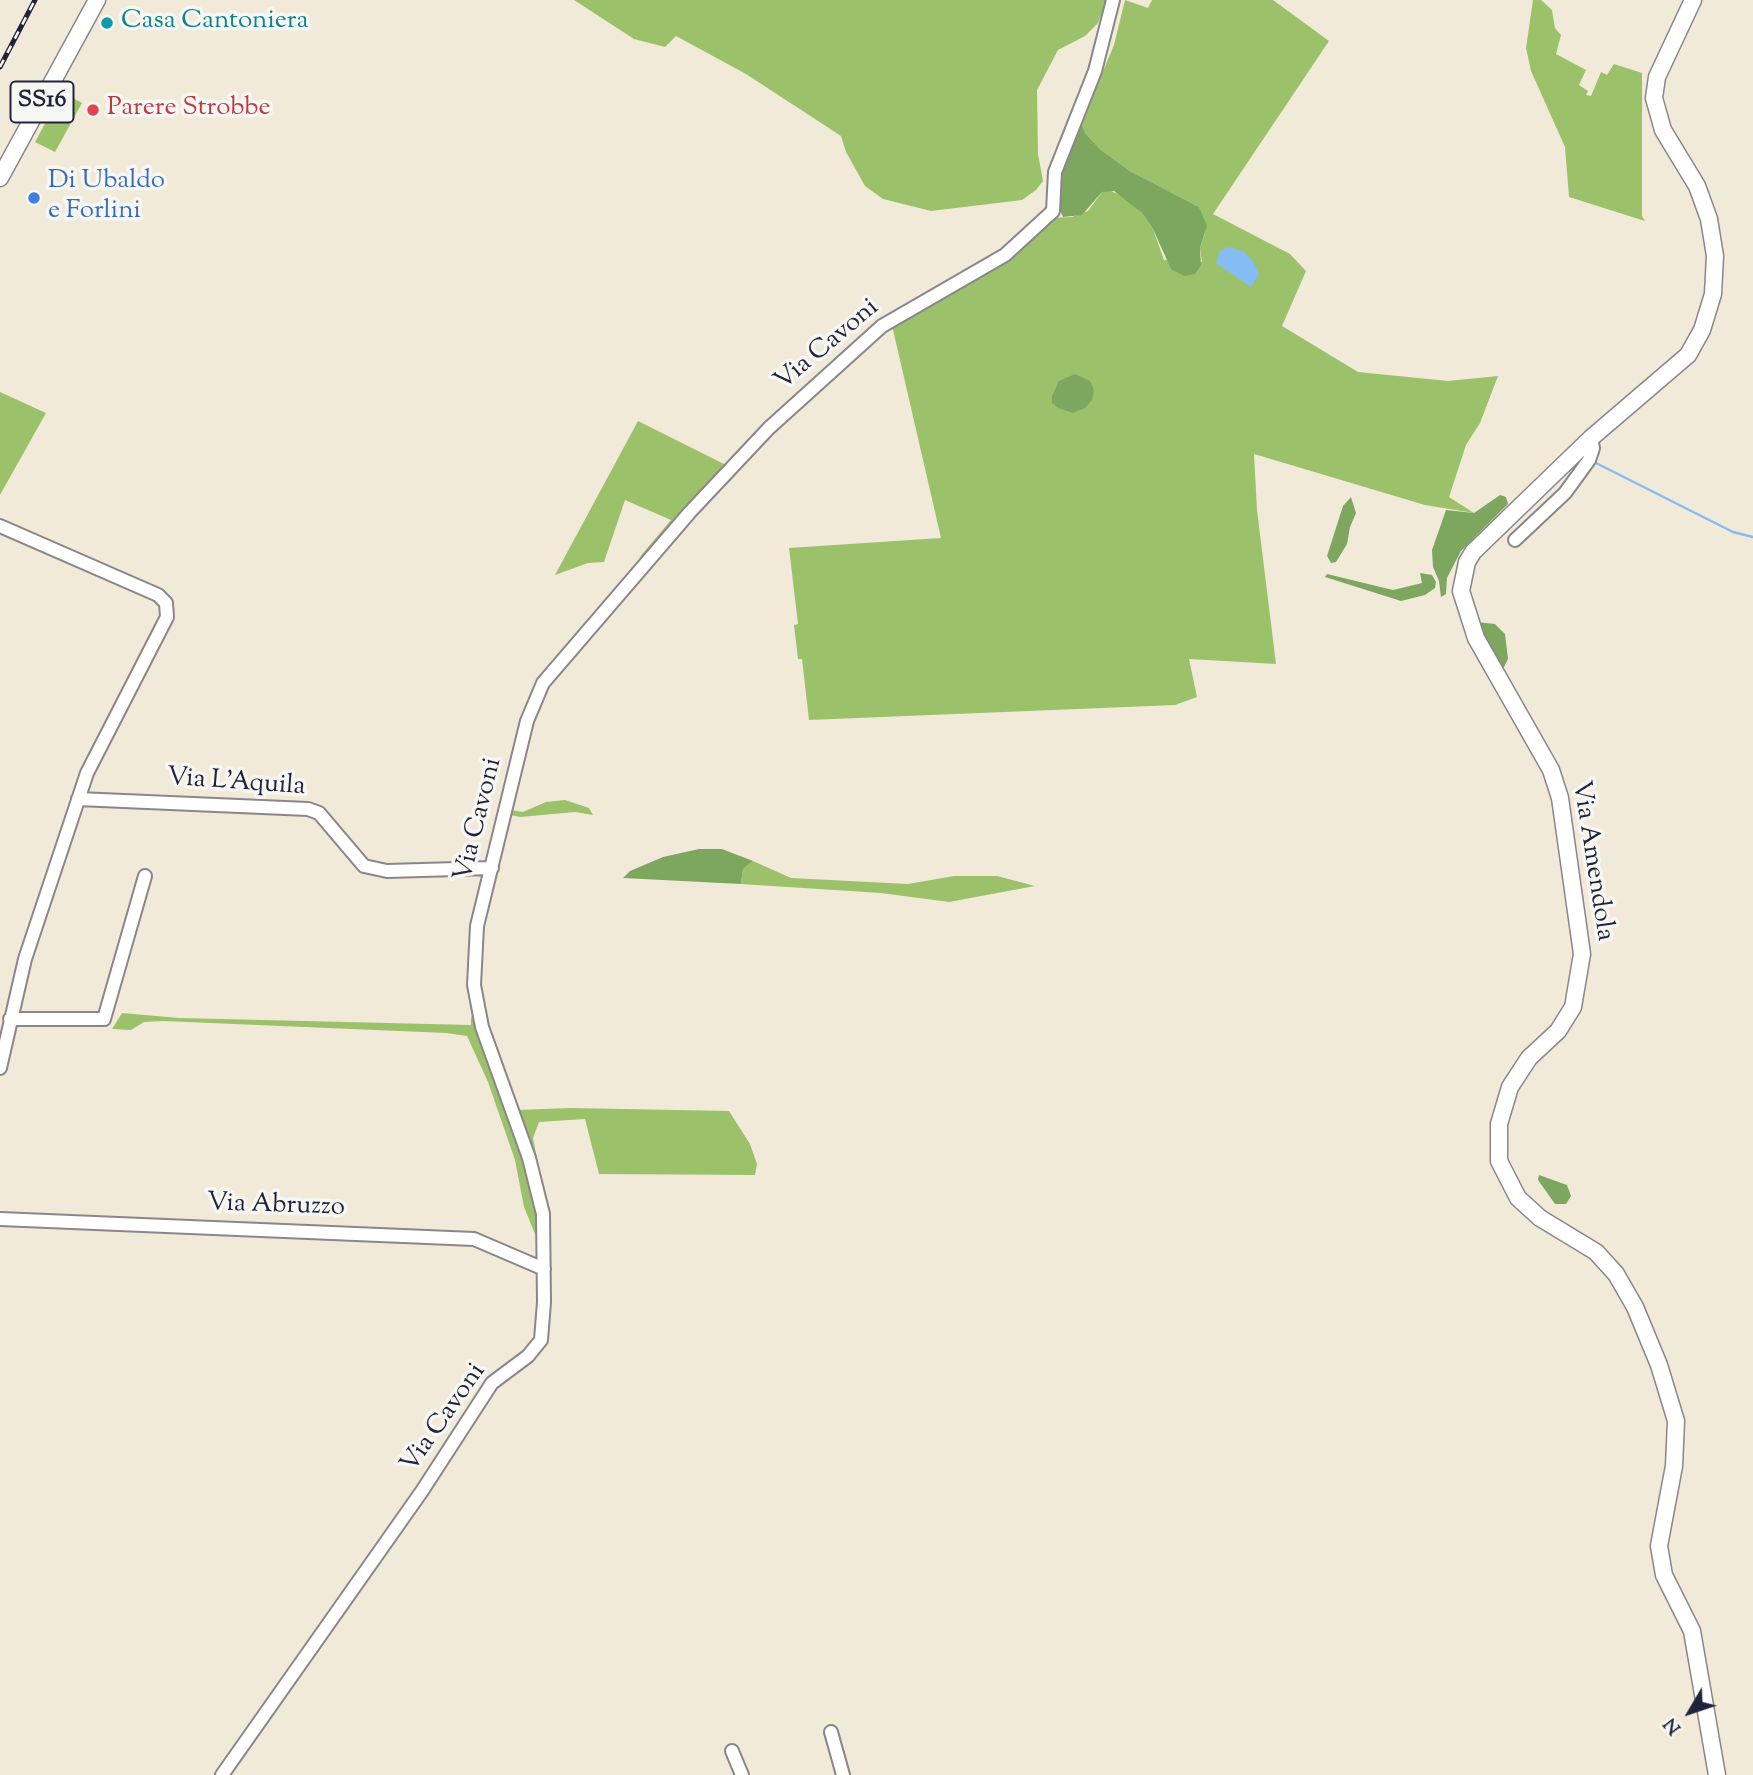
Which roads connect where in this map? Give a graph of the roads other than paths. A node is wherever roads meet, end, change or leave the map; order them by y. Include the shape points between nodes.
1 (1114, 0) edge
2 (1693, 0) edge
3 (93, 4) edge
4 (0, 178) edge
5 (1591, 438) junction
6 (0, 526) edge
7 (1515, 540) dead end
8 (78, 799) junction
9 (492, 868) junction
10 (145, 876) dead end
11 (10, 1019) junction
12 (0, 1068) edge
13 (0, 1219) edge
14 (544, 1269) junction
15 (831, 1732) dead end
16 (732, 1751) dead end
17 (222, 1775) edge
18 (742, 1775) edge
19 (843, 1775) edge
20 (1717, 1775) edge

1 - 9 street, Via Cavoni via 1095,71 1055,172 1053,211 1005,255 882,326 835,367 747,449 579,637 542,683 527,721
2 - 5 main road, Via Amendola via 1657,77 1654,98 1663,130 1698,186 1709,219 1715,256 1713,294 1688,355
3 - 4 main road, SS16
5 - 7 street via 1589,460 1565,494
5 - 20 main road, Via Amendola via 1473,552 1461,591 1476,638 1551,770 1560,798 1582,954 1573,1007 1510,1087 1499,1124 1499,1161 1518,1198 1540,1218 1596,1252 1616,1274 1659,1364 1676,1422 1674,1466 1659,1545 1664,1575 1692,1631
6 - 8 street via 158,595 166,603 167,617 87,772
8 - 9 street, Via L'Aquila via 308,809 319,813 364,866 387,871
8 - 11 street via 24,959
9 - 14 street, Via Cavoni via 477,926 474,985 482,1027 543,1214
10 - 11 street via 104,1019
11 - 12 street
13 - 14 street, Via Abruzzo via 474,1239
14 - 17 street, Via Cavoni via 541,1340 528,1356 492,1382 422,1491
15 - 19 street
16 - 18 street

